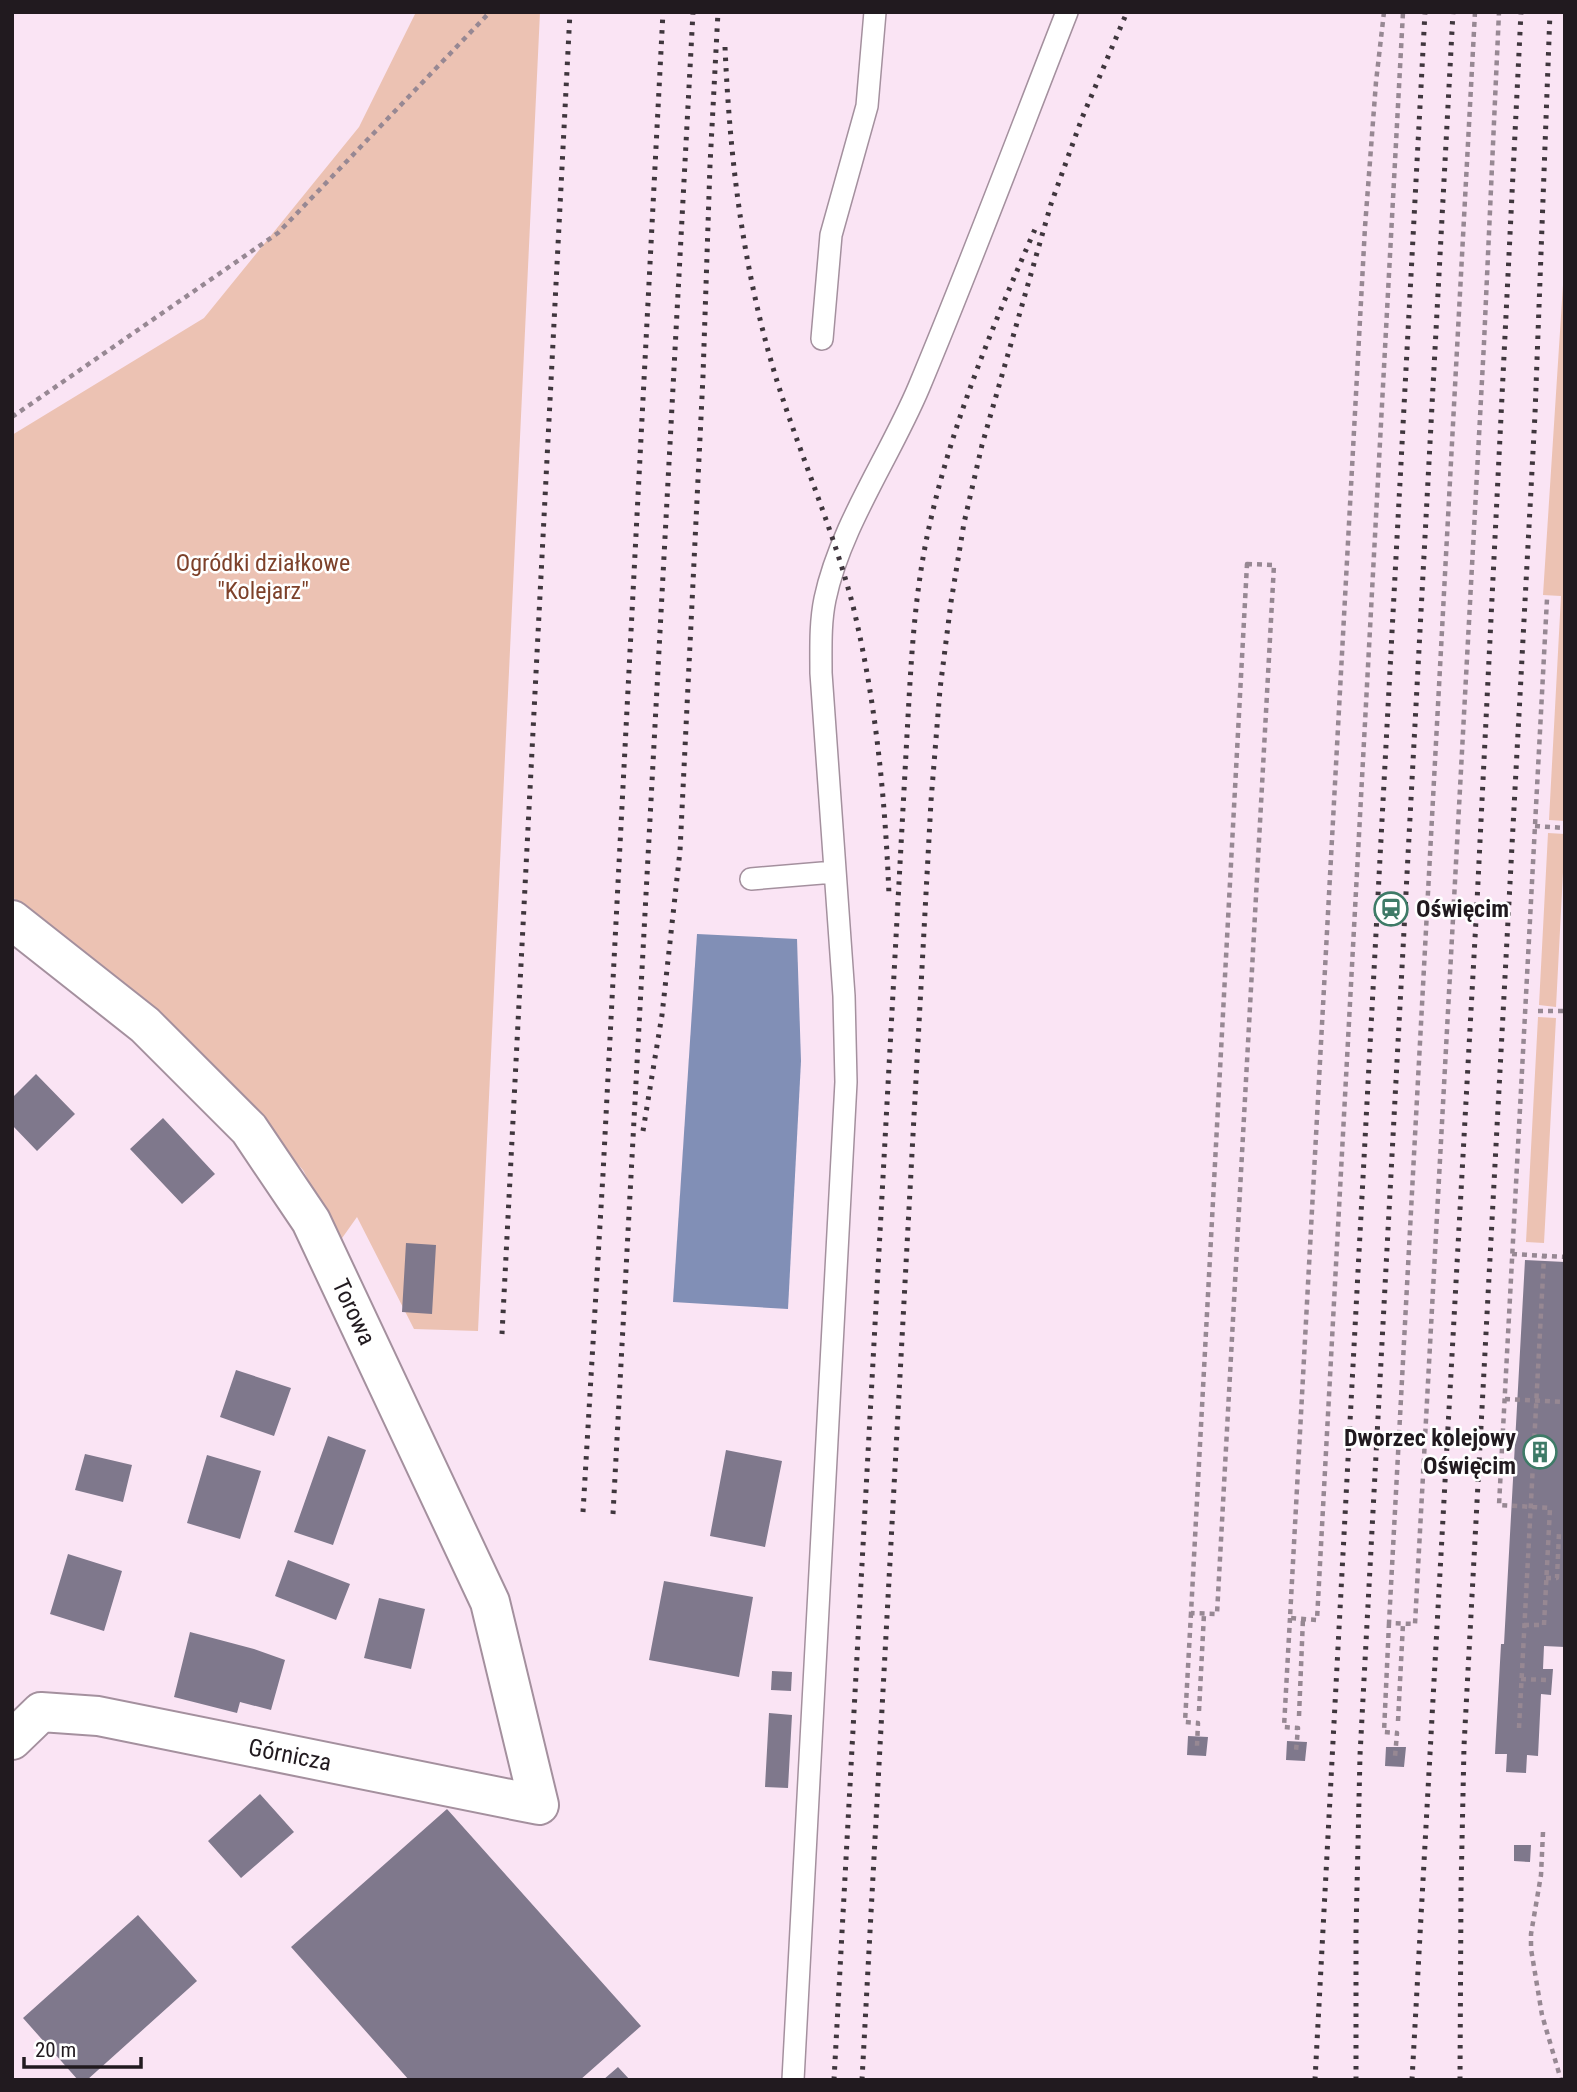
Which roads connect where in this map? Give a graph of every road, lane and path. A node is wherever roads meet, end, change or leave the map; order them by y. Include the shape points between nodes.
1 (490, 12) edge
2 (875, 12) edge
3 (1068, 12) edge
4 (1384, 12) edge
5 (1403, 12) edge
6 (1475, 12) edge
7 (1499, 12) edge
8 (822, 340) dead end
9 (12, 417) edge
10 (1547, 599) dead end
11 (1535, 826) junction
12 (1565, 828) edge
13 (834, 872) junction
14 (751, 879) dead end
15 (12, 920) edge
16 (1538, 1011) dead end
17 (1565, 1011) edge
18 (1513, 1254) junction
19 (1544, 1256) junction
20 (1565, 1257) edge
21 (1505, 1399) junction
22 (1536, 1400) junction
23 (1565, 1402) edge
24 (1530, 1507) junction
25 (1559, 1533) dead end
26 (1546, 1578) junction
27 (1191, 1613) junction
28 (1204, 1614) junction
29 (1290, 1618) junction
30 (1303, 1618) junction
31 (1390, 1623) junction
32 (1403, 1624) junction
33 (1524, 1625) junction
34 (1521, 1679) junction
35 (1546, 1680) dead end
36 (26, 1709) edge
37 (1199, 1711) dead end
38 (1299, 1716) dead end
39 (1398, 1721) dead end
40 (1519, 1728) dead end
41 (12, 1741) edge
42 (1197, 1746) dead end
43 (1296, 1751) dead end
44 (1395, 1757) dead end
45 (539, 1805) joint
46 (1543, 1832) dead end
47 (793, 2080) edge
48 (1562, 2080) edge

1 - 9 path via 278,233
2 - 8 lane via 867,106 831,235
3 - 13 lane via 920,386 847,533 828,586 821,673
4 - 29 path via 1365,227
5 - 30 path via 1317,1620
6 - 31 path
7 - 32 path via 1415,1624
10 - 11 path
11 - 12 path
11 - 18 path
13 - 14 lane
13 - 47 lane via 844,996 845,1127
15 - 45 street, Torowa via 145,1025 249,1129 311,1221 491,1602
16 - 17 path
18 - 19 path
18 - 21 path
19 - 20 path
19 - 22 path
21 - 22 path
21 - 24 path via 1499,1505
22 - 23 path
22 - 24 path
24 - 26 path via 1550,1508
24 - 33 path
25 - 26 path via 1557,1578
26 - 33 path via 1544,1625
27 - 28 path
27 - 28 path via 1247,564 1273,565 1217,1614
27 - 42 path via 1185,1723 1198,1723
28 - 37 path
29 - 30 path
29 - 43 path via 1284,1727 1298,1728
30 - 38 path
31 - 32 path
31 - 44 path via 1384,1732 1397,1733
32 - 39 path
33 - 34 path
34 - 35 path
34 - 40 path
36 - 41 street, Górnicza
36 - 45 street, Górnicza via 98,1716
46 - 48 path via 1531,1949 1542,2015

